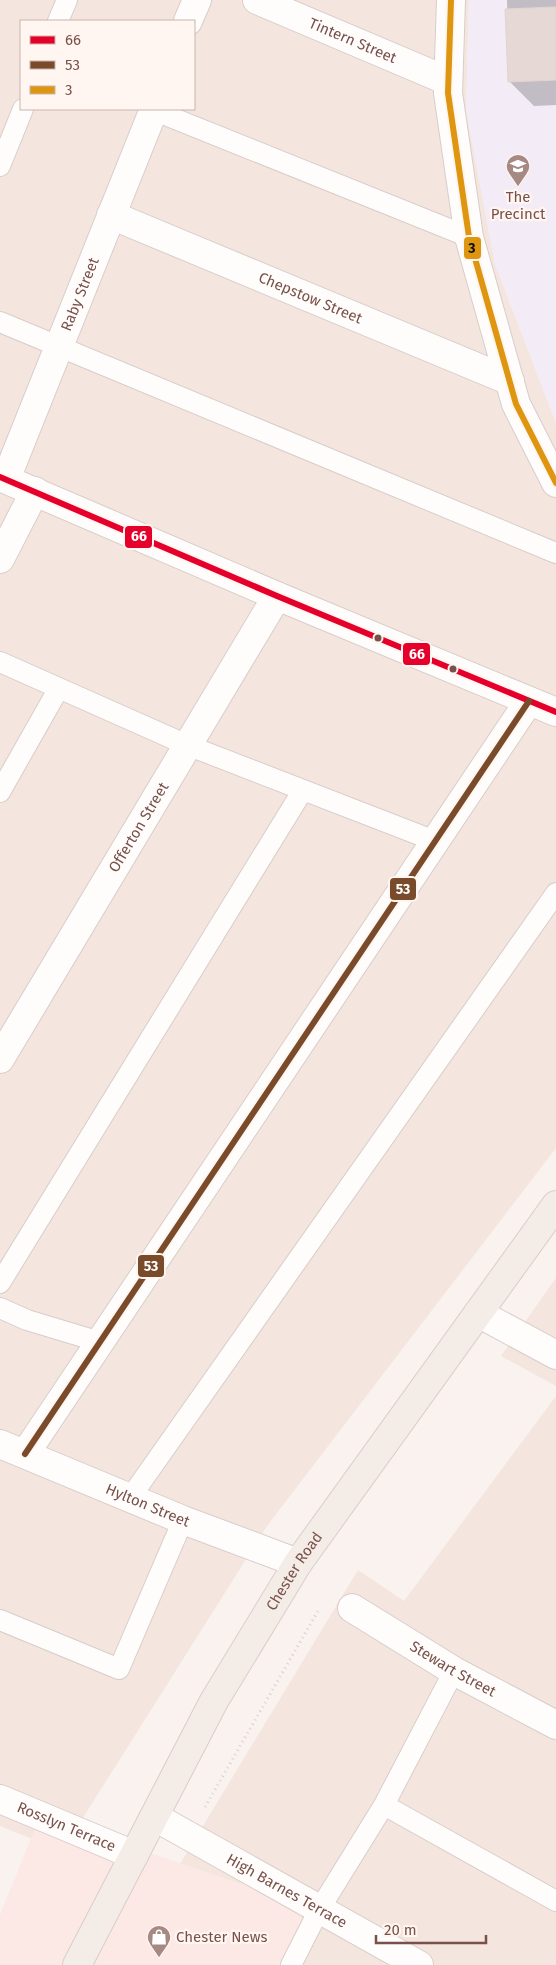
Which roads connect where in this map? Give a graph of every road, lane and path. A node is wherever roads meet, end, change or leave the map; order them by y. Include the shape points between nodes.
1 (67, 0) edge
2 (197, 0) edge
3 (257, 0) edge
4 (451, 0) edge
5 (58, 20) edge
6 (188, 20) edge
7 (448, 81) junction
8 (23, 110) edge
9 (154, 110) edge
10 (156, 110) edge
11 (0, 166) edge
12 (111, 215) junction
13 (469, 237) junction
14 (0, 322) edge
15 (58, 346) junction
16 (510, 381) junction
17 (3, 478) edge
18 (556, 483) edge
19 (35, 492) junction
20 (556, 553) edge
21 (0, 559) edge
22 (277, 596) junction
23 (0, 662) edge
24 (59, 688) junction
25 (529, 701) junction
26 (556, 712) edge
27 (187, 745) junction
28 (303, 790) junction
29 (0, 792) edge
30 (435, 841) junction
31 (556, 892) edge
32 (0, 1059) edge
33 (556, 1205) edge
34 (0, 1283) edge
35 (0, 1308) edge
36 (478, 1313) junction
37 (100, 1342) junction
38 (556, 1355) edge
39 (0, 1444) edge
40 (25, 1454) junction
41 (130, 1498) junction
42 (182, 1520) junction
43 (298, 1563) junction
44 (352, 1608) joint
45 (0, 1620) edge
46 (454, 1670) junction
47 (556, 1725) edge
48 (0, 1799) edge
49 (384, 1805) junction
50 (155, 1817) junction
51 (188, 1836) junction
52 (134, 1855) junction
53 (556, 1901) edge
54 (319, 1910) junction
55 (77, 1965) edge
56 (291, 1965) edge
57 (419, 1965) edge

1 - 5 lane
2 - 6 street
3 - 7 street, Tintern Street
4 - 7 street
7 - 13 street
8 - 11 lane
9 - 12 street, Raby Street
10 - 13 lane
12 - 15 street, Raby Street
12 - 16 street, Chepstow Street
13 - 16 street
14 - 15 lane
15 - 17 street, Raby Street
15 - 20 lane
16 - 18 street via 516,404
17 - 19 street
19 - 21 street
19 - 22 street
22 - 25 street
22 - 27 street, Offerton Street
23 - 24 lane
24 - 27 lane
24 - 29 lane
25 - 26 street
25 - 30 street
27 - 28 lane
27 - 32 street, Offerton Street
28 - 30 lane
28 - 34 lane
30 - 37 street
31 - 41 lane
33 - 36 main road, Chester Road
35 - 37 lane via 27,1320
36 - 38 street
36 - 43 main road, Chester Road
37 - 40 street
39 - 40 street, Hylton Street
40 - 41 street, Hylton Street
41 - 42 street, Hylton Street
42 - 43 street, Hylton Street
42 - 45 lane via 118,1669
43 - 50 main road, Chester Road via 214,1701
44 - 46 street, Stewart Street
44 - 51 path via 329,1592
46 - 47 street, Stewart Street
46 - 49 lane
48 - 52 street, Rosslyn Terrace
49 - 53 lane
49 - 54 lane
50 - 51 street, High Barnes Terrace
50 - 52 main road, Chester Road
51 - 54 street, High Barnes Terrace
52 - 55 main road, Chester Road
54 - 56 lane
54 - 57 street, High Barnes Terrace

